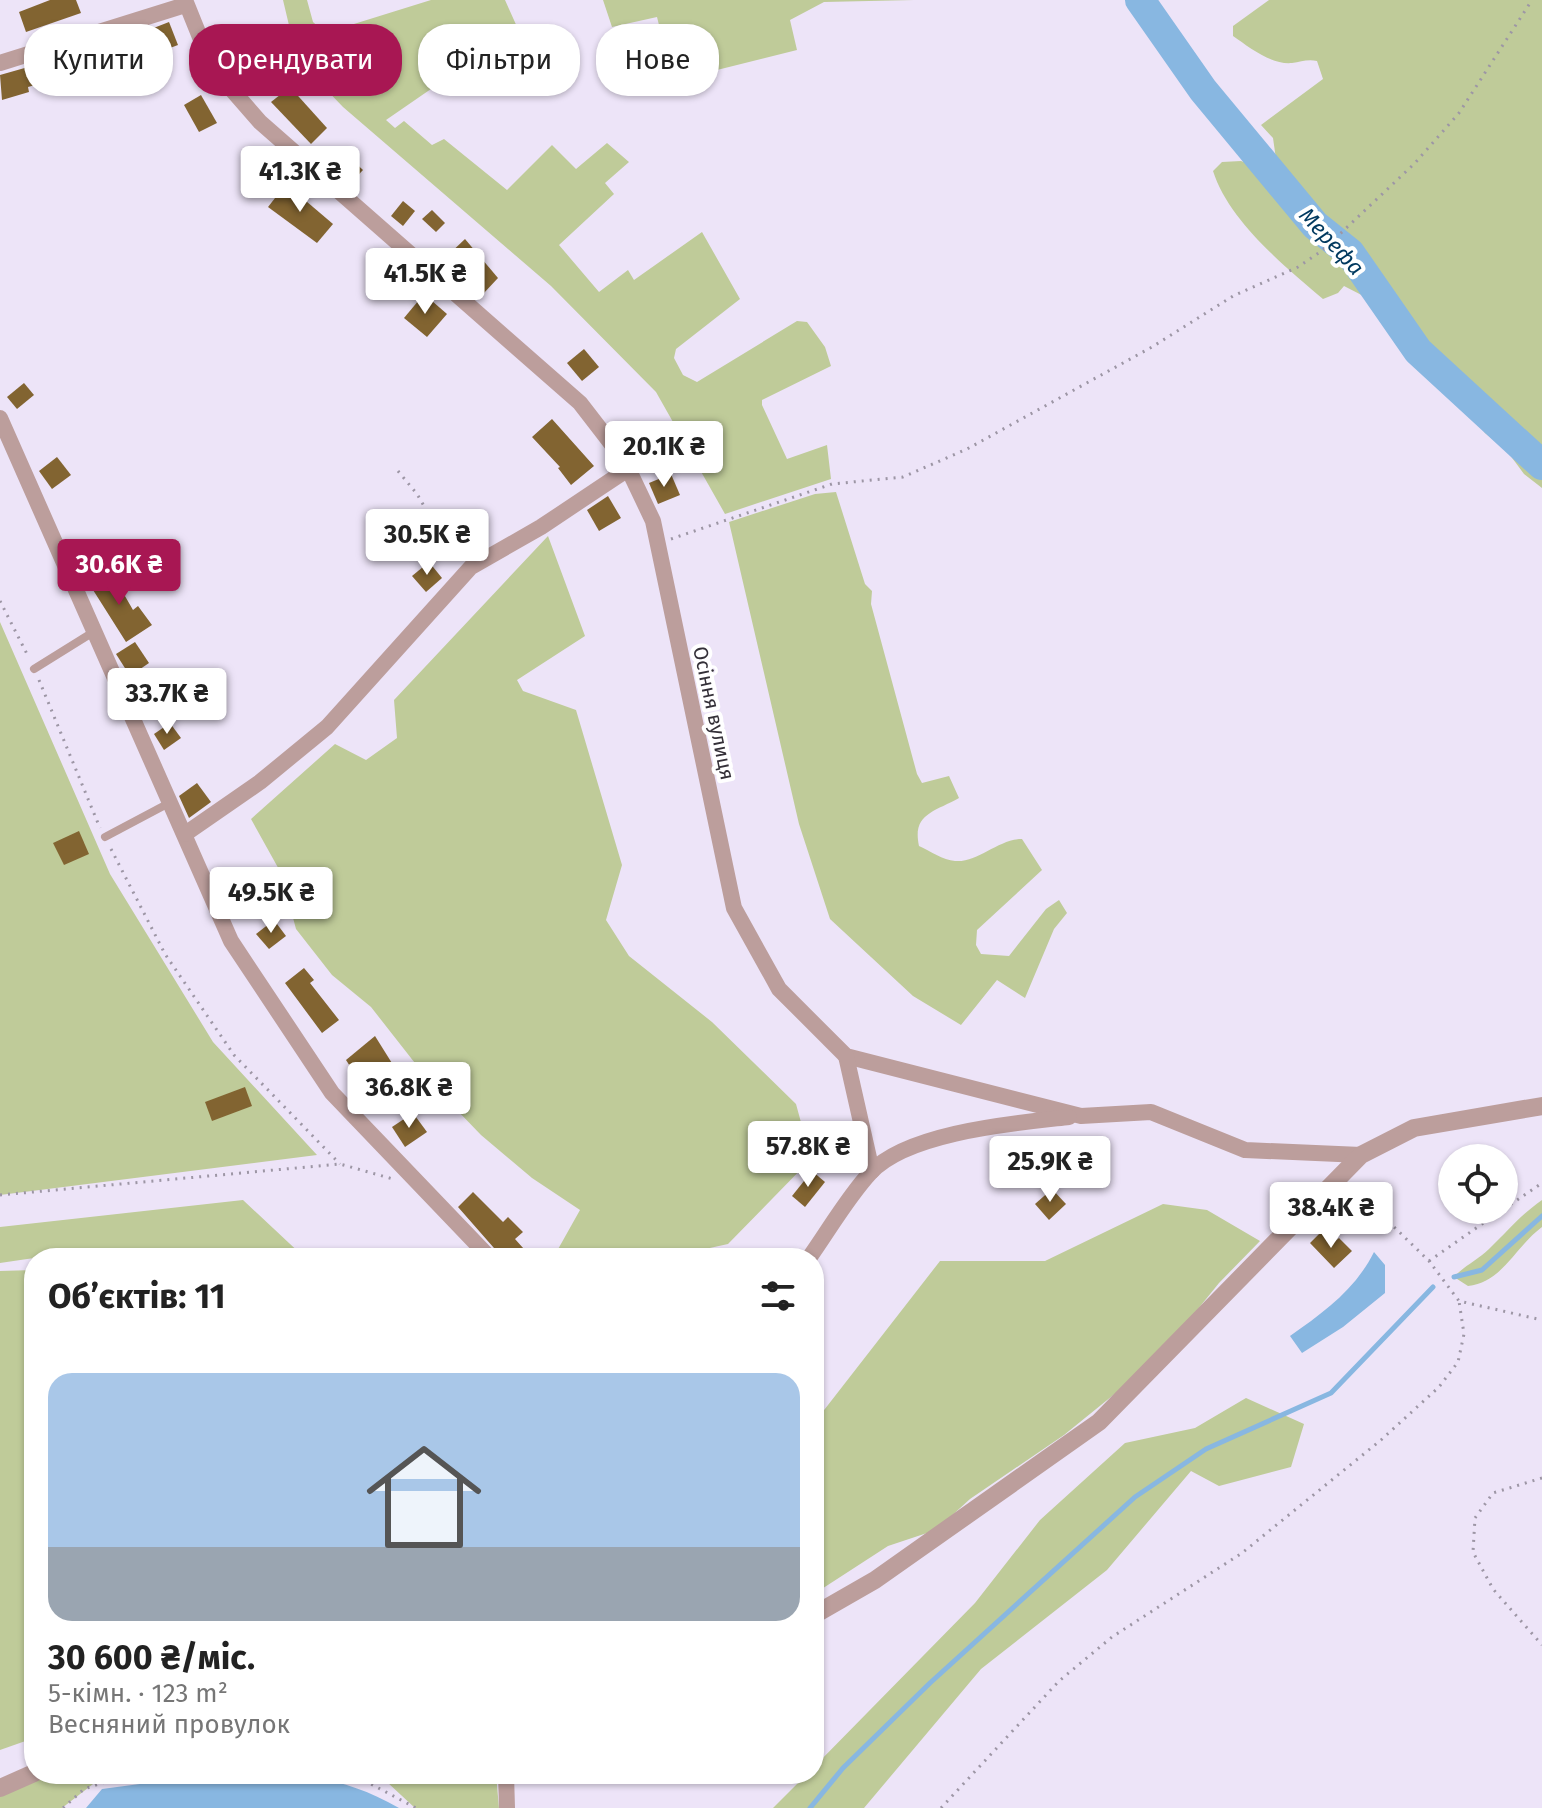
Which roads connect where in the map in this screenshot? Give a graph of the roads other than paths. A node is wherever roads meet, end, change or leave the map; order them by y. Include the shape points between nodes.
1 (185, 3) edge
2 (0, 63) edge
3 (0, 418) edge
4 (628, 469) junction
5 (95, 631) junction
6 (34, 669) road end
7 (171, 802) junction
8 (185, 834) junction
9 (105, 837) road end
10 (846, 1056) junction
11 (1542, 1106) edge
12 (1081, 1116) junction
13 (1361, 1155) junction
14 (872, 1171) junction
15 (480, 1248) edge
16 (816, 1248) edge
17 (824, 1609) edge
18 (24, 1777) edge
19 (506, 1784) edge
20 (0, 1788) edge
21 (507, 1808) edge

1 - 2 street
1 - 4 street, Осіння вулиця via 212,67 260,122 580,403
3 - 5 street
4 - 8 street via 464,574 327,727
4 - 10 street, Осіння вулиця via 653,521 734,908 779,989
5 - 6 lane
5 - 7 street
7 - 8 street
7 - 9 lane
8 - 15 street via 231,941 332,1093
10 - 12 street
10 - 14 street
11 - 13 street via 1414,1128
12 - 13 street via 1151,1112 1245,1150
12 - 14 street via 998,1125 918,1144
13 - 17 street via 1099,1422 875,1580
14 - 16 street
18 - 20 street
19 - 21 street

